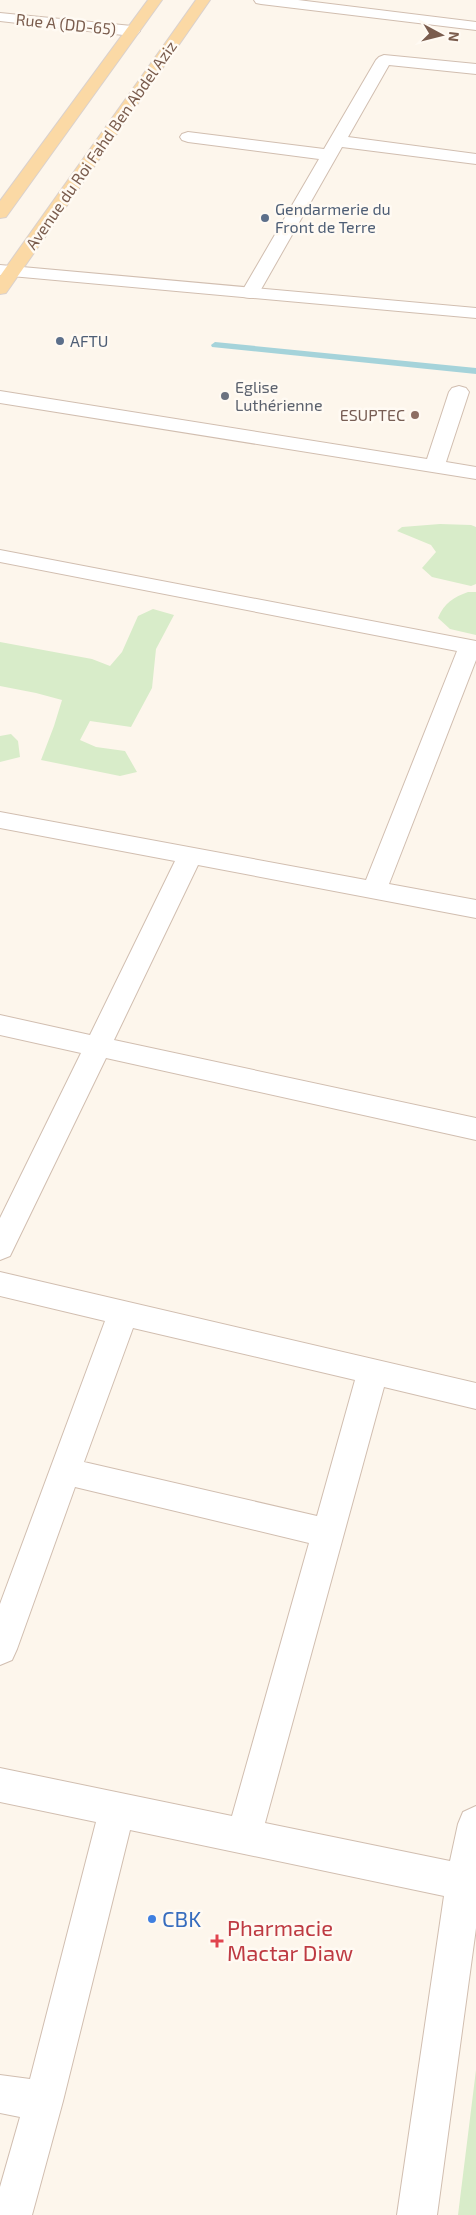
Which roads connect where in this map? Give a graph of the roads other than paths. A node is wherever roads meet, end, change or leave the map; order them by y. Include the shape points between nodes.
1 (155, 0) edge
2 (202, 0) edge
3 (261, 0) edge
4 (0, 17) edge
5 (476, 26) edge
6 (132, 31) junction
7 (476, 69) edge
8 (188, 137) dead end
9 (333, 148) junction
10 (476, 159) edge
11 (0, 213) edge
12 (7, 271) edge
13 (0, 289) edge
14 (250, 292) junction
15 (476, 313) edge
16 (459, 392) dead end
17 (0, 397) edge
18 (434, 466) junction
19 (476, 472) edge
20 (0, 556) edge
21 (473, 648) edge
22 (0, 820) edge
23 (190, 856) junction
24 (374, 890) junction
25 (476, 909) edge
26 (0, 1026) edge
27 (97, 1046) junction
28 (476, 1129) edge
29 (0, 1248) edge
30 (0, 1284) edge
31 (123, 1313) junction
32 (373, 1372) junction
33 (476, 1396) edge
34 (64, 1471) junction
35 (329, 1533) junction
36 (0, 1649) edge
37 (0, 1784) edge
38 (117, 1809) junction
39 (476, 1824) edge
40 (244, 1836) junction
41 (470, 1883) edge
42 (0, 2094) edge
43 (44, 2101) junction
44 (12, 2215) edge
45 (417, 2215) edge

1 - 6 main road
2 - 12 main road, Avenue du Roi Fahd Ben Abdel Aziz
3 - 5 street
4 - 6 street, Rue A (DD-65)
6 - 11 main road
7 - 9 street via 384,60
8 - 9 street
9 - 10 street
9 - 14 street
12 - 13 main road, Avenue du Roi Fahd Ben Abdel Aziz
12 - 14 street
14 - 15 street
16 - 18 street
17 - 18 street
18 - 19 street
20 - 21 street
21 - 24 street
22 - 23 street
23 - 24 street
23 - 27 street
24 - 25 street
26 - 27 street
27 - 28 street
27 - 29 street
30 - 31 street
31 - 32 street
31 - 34 street
32 - 33 street
32 - 35 street
34 - 35 street
34 - 36 street
35 - 40 street
37 - 38 street
38 - 40 street
38 - 43 street
39 - 41 street
40 - 41 street
41 - 45 street
42 - 43 street
43 - 44 street

